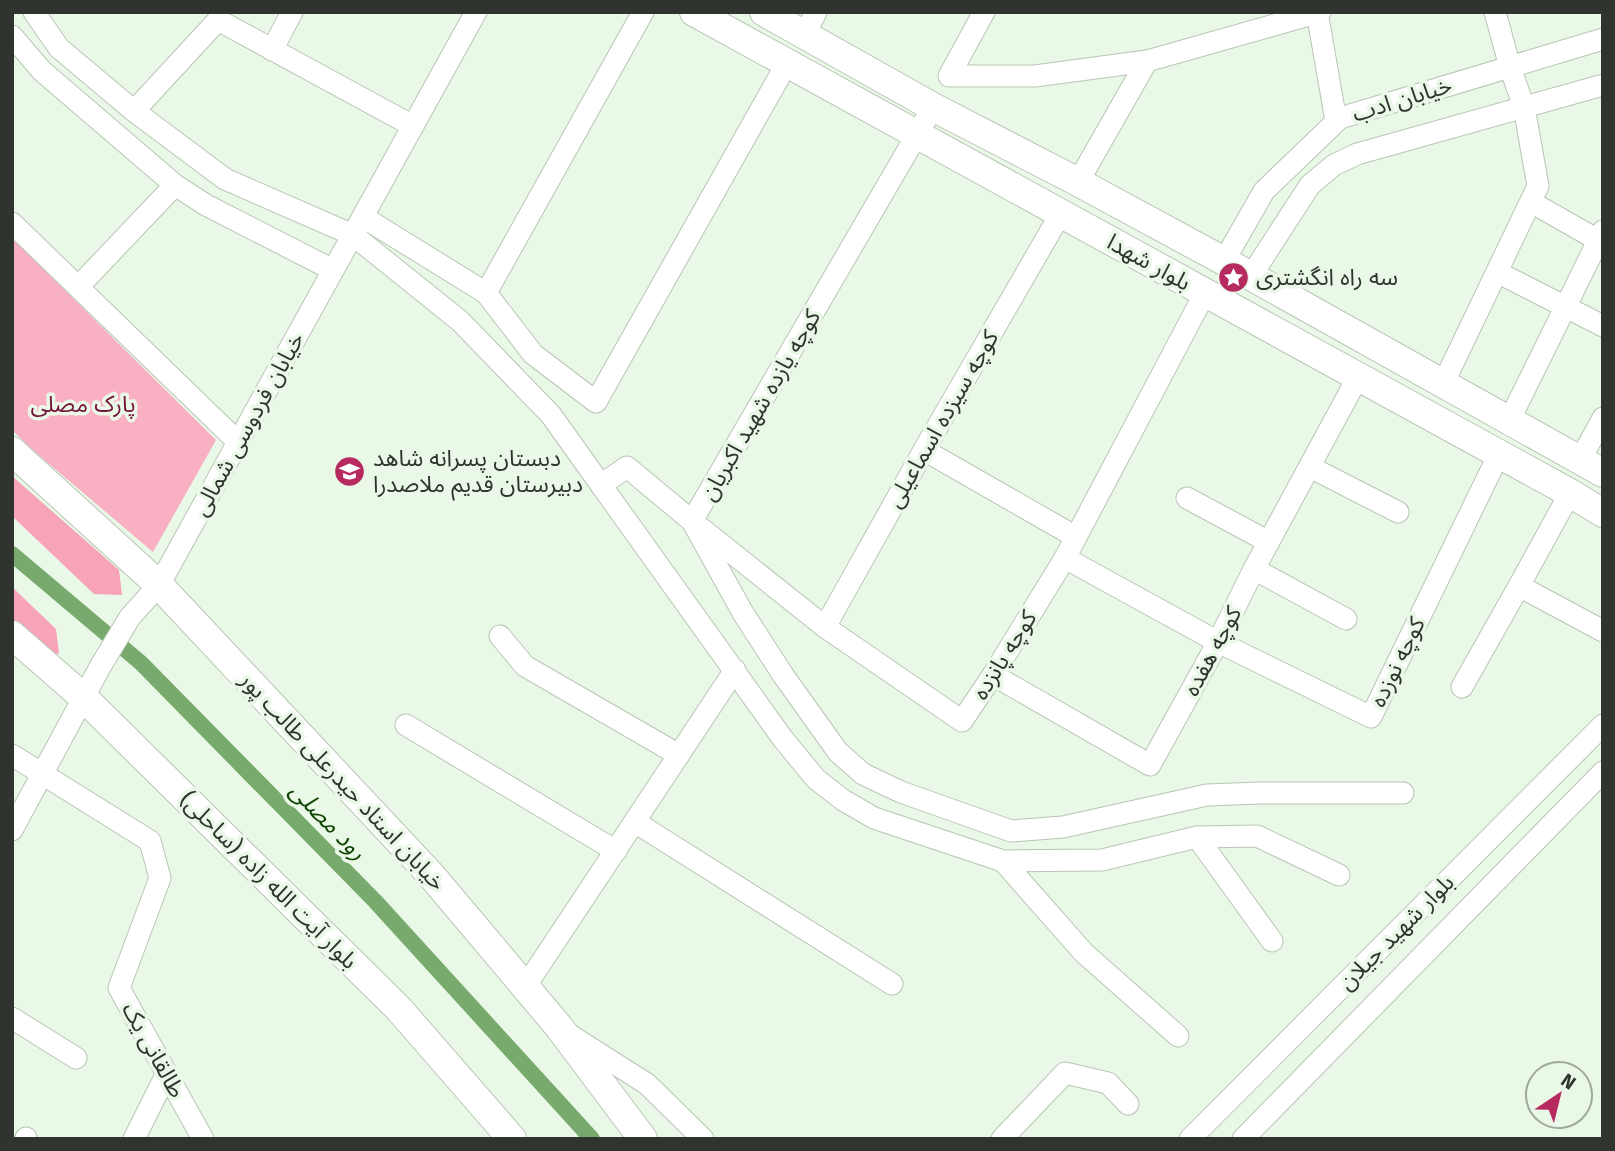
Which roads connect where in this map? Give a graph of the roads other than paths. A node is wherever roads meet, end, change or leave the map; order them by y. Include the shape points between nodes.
1 (34, 12) edge
2 (292, 12) edge
3 (476, 12) edge
4 (643, 12) edge
5 (694, 12) edge
6 (764, 12) edge
7 (984, 12) edge
8 (1495, 12) edge
9 (1318, 13) edge
10 (811, 23) edge
11 (12, 36) edge
12 (1603, 39) edge
13 (272, 50) junction
14 (1147, 61) junction
15 (787, 63) junction
16 (1510, 66) junction
17 (1603, 85) edge
18 (933, 107) junction
19 (1524, 107) junction
20 (134, 111) junction
21 (1336, 121) junction
22 (413, 126) junction
23 (918, 136) junction
24 (1078, 182) junction
25 (175, 185) junction
26 (1531, 202) junction
27 (1061, 213) junction
28 (12, 223) edge
29 (358, 226) junction
30 (1601, 238) edge
31 (1224, 261) junction
32 (333, 270) junction
33 (1497, 272) junction
34 (1251, 276) junction
35 (78, 287) junction
36 (486, 293) junction
37 (1205, 293) junction
38 (1565, 306) junction
39 (1603, 326) edge
40 (1358, 377) junction
41 (1443, 383) junction
42 (1603, 418) edge
43 (1509, 421) junction
44 (238, 442) junction
45 (924, 450) junction
46 (12, 451) edge
47 (1499, 454) junction
48 (1310, 467) junction
49 (1591, 467) edge
50 (601, 485) junction
51 (1570, 493) junction
52 (1187, 498) dead end
53 (1398, 512) dead end
54 (1603, 513) edge
55 (692, 521) junction
56 (1076, 537) junction
57 (1269, 542) junction
58 (1065, 558) junction
59 (1254, 569) junction
60 (159, 585) junction
61 (1519, 586) junction
62 (1346, 619) dead end
63 (825, 626) junction
64 (1603, 631) edge
65 (12, 635) edge
66 (500, 636) dead end
67 (1218, 642) junction
68 (735, 670) junction
69 (993, 675) junction
70 (1462, 687) dead end
71 (83, 697) junction
72 (406, 725) dead end
73 (1603, 725) edge
74 (12, 755) edge
75 (679, 755) junction
76 (1603, 772) edge
77 (42, 774) junction
78 (1403, 793) dead end
79 (635, 822) junction
80 (12, 830) edge
81 (1197, 837) junction
82 (616, 850) junction
83 (1003, 861) junction
84 (1339, 875) dead end
85 (1272, 942) dead end
86 (892, 984) dead end
87 (525, 987) junction
88 (12, 1018) edge
89 (559, 1027) junction
90 (1178, 1036) dead end
91 (76, 1058) dead end
92 (167, 1073) junction
93 (1128, 1104) dead end
94 (134, 1139) edge
95 (203, 1139) edge
96 (512, 1139) edge
97 (643, 1139) edge
98 (703, 1139) edge
99 (1002, 1139) edge
100 (1190, 1139) edge
101 (1243, 1139) edge

1 - 20 street via 59,48
2 - 13 street
3 - 22 street, خیابان فردوسی شمالی
4 - 36 street
5 - 15 main road, بلوار شهدا
6 - 10 main road, بلوار شهدا
7 - 14 street via 949,76 1035,76
8 - 16 street
9 - 14 street
9 - 21 street
10 - 18 main road, بلوار شهدا
11 - 25 street via 42,71
12 - 16 street, خیابان ادب
13 - 20 street via 218,20
13 - 22 street
14 - 24 street
15 - 23 main road, بلوار شهدا
15 - 36 street via 596,402 533,354
16 - 19 street
16 - 21 street, خیابان ادب
17 - 19 street, خیابان ادب
18 - 23 street, کوچه یازده شهید اکبریان
18 - 24 main road, بلوار شهدا
19 - 26 street via 1538,186
19 - 34 street, خیابان ادب via 1357,153 1334,165 1310,185
20 - 29 street via 225,179
21 - 31 street, خیابان ادب via 1264,191
22 - 29 street, خیابان فردوسی شمالی
23 - 27 main road, بلوار شهدا
23 - 55 street, کوچه یازده شهید اکبریان
24 - 31 main road, بلوار شهدا
25 - 32 street
25 - 35 street
26 - 30 street
26 - 33 street
27 - 37 main road, بلوار شهدا
27 - 45 street, کوچه سیزده اسماعیلی
28 - 35 street
29 - 32 street, خیابان فردوسی شمالی
29 - 36 street
29 - 50 street via 551,415
30 - 38 street
31 - 34 main road, بلوار شهدا
32 - 44 street, خیابان فردوسی شمالی
33 - 38 street
33 - 41 street
34 - 41 main road, بلوار شهدا
35 - 44 street
37 - 40 main road, بلوار شهدا
37 - 56 street, کوچه پانزده
38 - 39 street
38 - 43 street
40 - 47 main road, بلوار شهدا
40 - 48 street, کوچه هفده
41 - 43 main road, بلوار شهدا
42 - 49 street
43 - 49 main road, بلوار شهدا
44 - 60 street, خیابان فردوسی شمالی
45 - 56 street
45 - 63 street, کوچه سیزده اسماعیلی
46 - 60 main road, خیابان استاد حیدرعلی طالب پور
47 - 51 main road, بلوار شهدا
47 - 67 street, کوچه نوزده via 1371,717
48 - 53 street
48 - 57 street, کوچه هفده
50 - 55 street, کوچه یازده شهید اکبریان via 628,467
50 - 68 street
51 - 54 main road, بلوار شهدا
51 - 61 street
52 - 57 street
55 - 63 street, کوچه پانزده
55 - 78 street via 750,623 838,752 863,774 901,792 1011,831 1063,827 1207,795
56 - 58 street, کوچه پانزده
57 - 59 street, کوچه هفده
58 - 67 street
58 - 69 street, کوچه پانزده
59 - 62 street
59 - 67 street, کوچه هفده
60 - 71 street, خیابان فردوسی شمالی via 130,617
60 - 87 main road, خیابان استاد حیدرعلی طالب پور via 431,875
61 - 64 street
61 - 70 street
63 - 69 street, کوچه پانزده via 962,721
65 - 71 main road, بلوار آیت الله زاده (ساحلی)
66 - 75 street via 525,666
67 - 69 street, کوچه هفده via 1150,765
68 - 75 street
68 - 83 street via 816,779 843,800 874,818
71 - 77 street, خیابان فردوسی شمالی
71 - 96 main road, بلوار آیت الله زاده (ساحلی) via 399,1009
72 - 82 street
73 - 100 street, بلوار شهید جیلان
74 - 77 street, طالقانی یک
75 - 79 street
76 - 101 street, بلوار شهید جیلان
77 - 80 street, خیابان فردوسی شمالی
77 - 92 street, طالقانی یک via 150,841 160,878 119,988
79 - 82 street
79 - 86 street
81 - 83 street via 1102,860
81 - 84 street via 1256,836
81 - 85 street
82 - 87 street
83 - 90 street via 1084,953
87 - 89 main road, خیابان استاد حیدرعلی طالب پور
88 - 91 street
89 - 97 main road, خیابان استاد حیدرعلی طالب پور
89 - 98 street via 647,1084
92 - 94 street
92 - 95 street, طالقانی یک
93 - 99 street via 1108,1083 1065,1073

